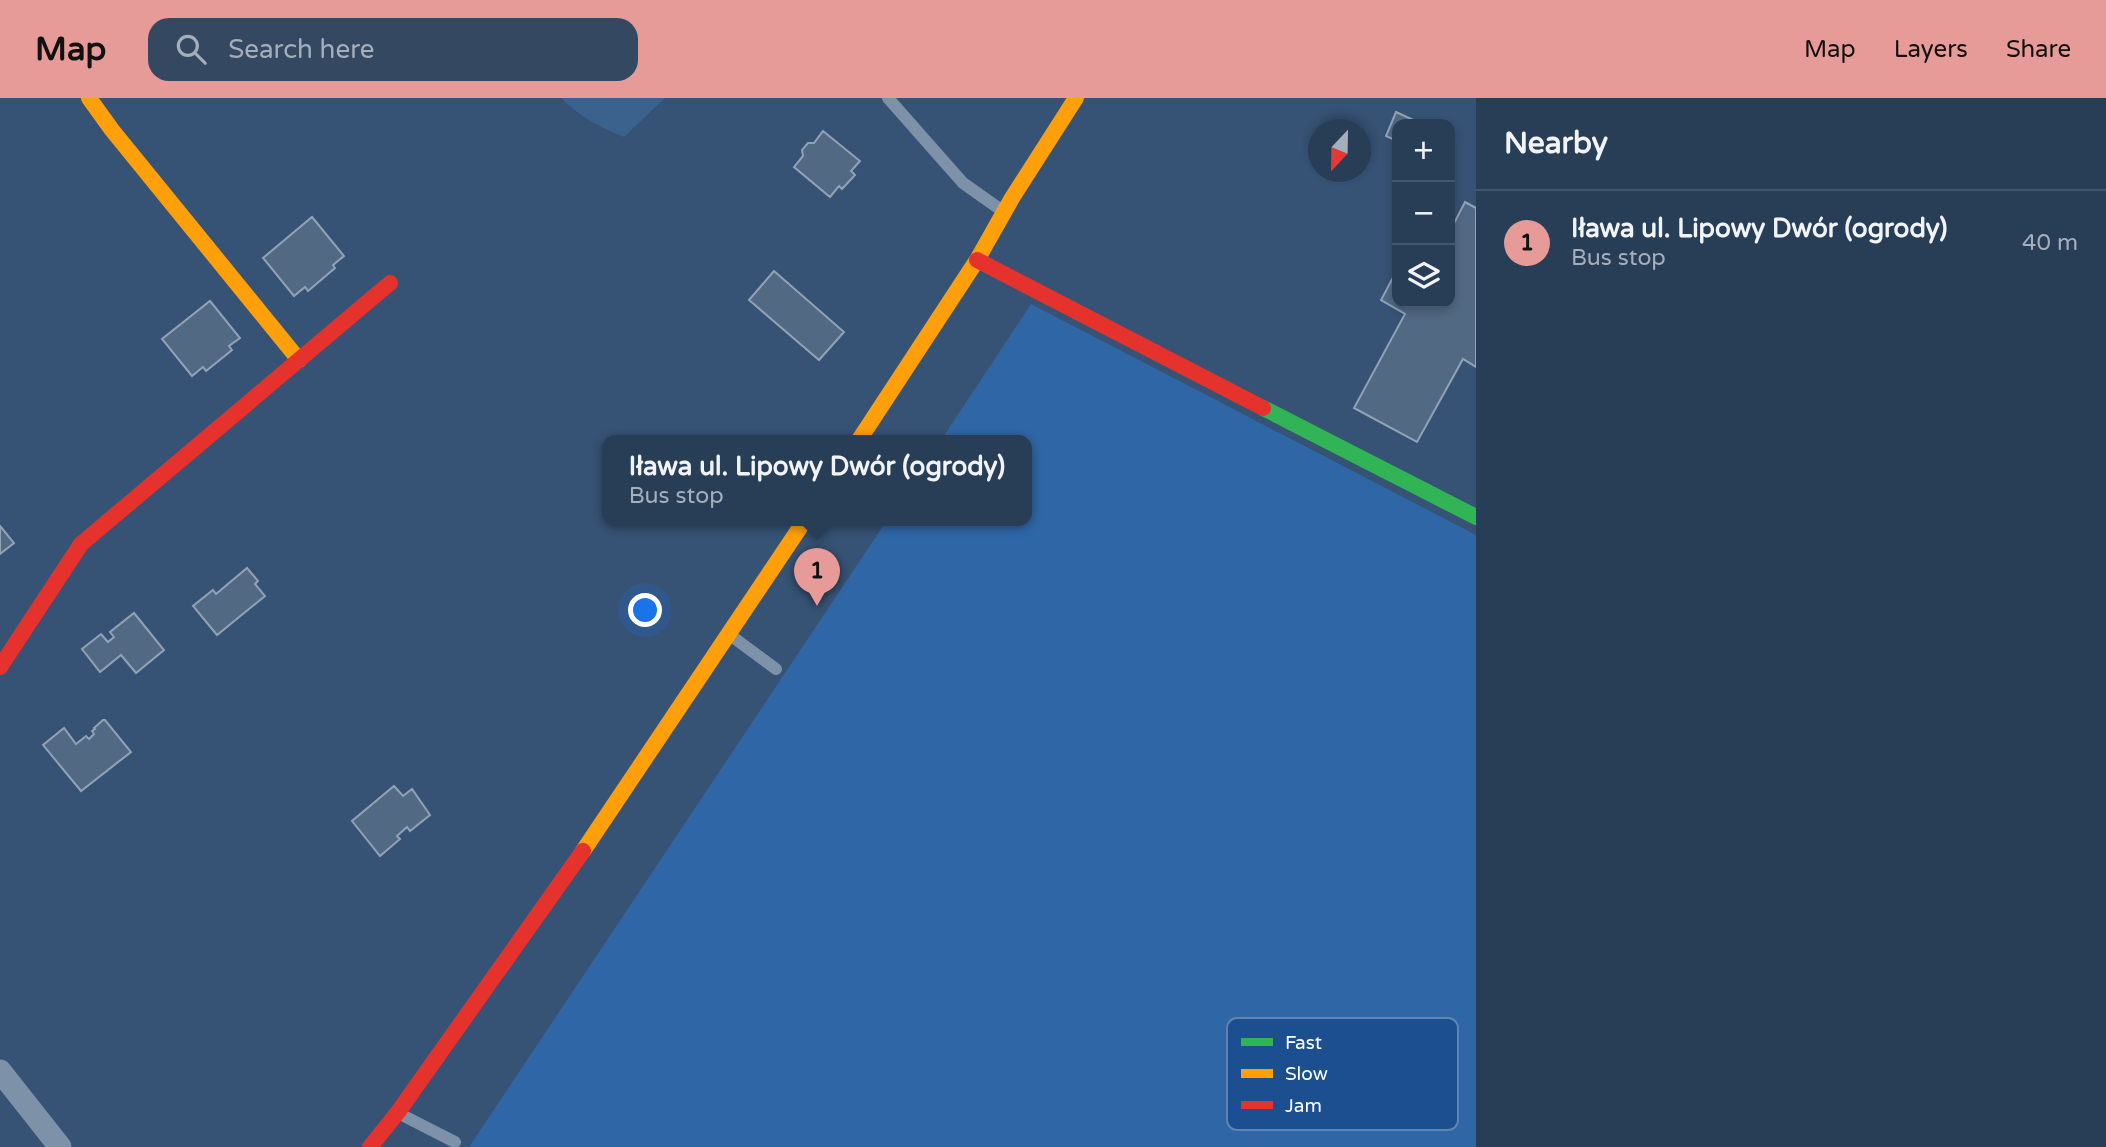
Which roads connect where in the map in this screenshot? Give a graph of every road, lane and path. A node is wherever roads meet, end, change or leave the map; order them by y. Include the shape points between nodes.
1 (89, 98) edge
2 (888, 98) edge
3 (1076, 98) edge
4 (1008, 205) junction
5 (977, 260) junction
6 (390, 283) dead end
7 (299, 360) junction
8 (862, 435) edge
9 (1476, 517) edge
10 (802, 526) edge
11 (730, 635) junction
12 (0, 667) edge
13 (776, 669) dead end
14 (0, 1071) edge
15 (398, 1112) junction
16 (455, 1142) dead end
17 (60, 1147) edge
18 (370, 1147) edge

1 - 7 street
2 - 4 lane via 963,183
3 - 4 street
4 - 5 street
5 - 8 street
5 - 9 street
6 - 7 street
7 - 12 street via 81,544
10 - 11 street
11 - 13 lane
11 - 15 street via 557,890
14 - 17 street
15 - 16 lane
15 - 18 street

